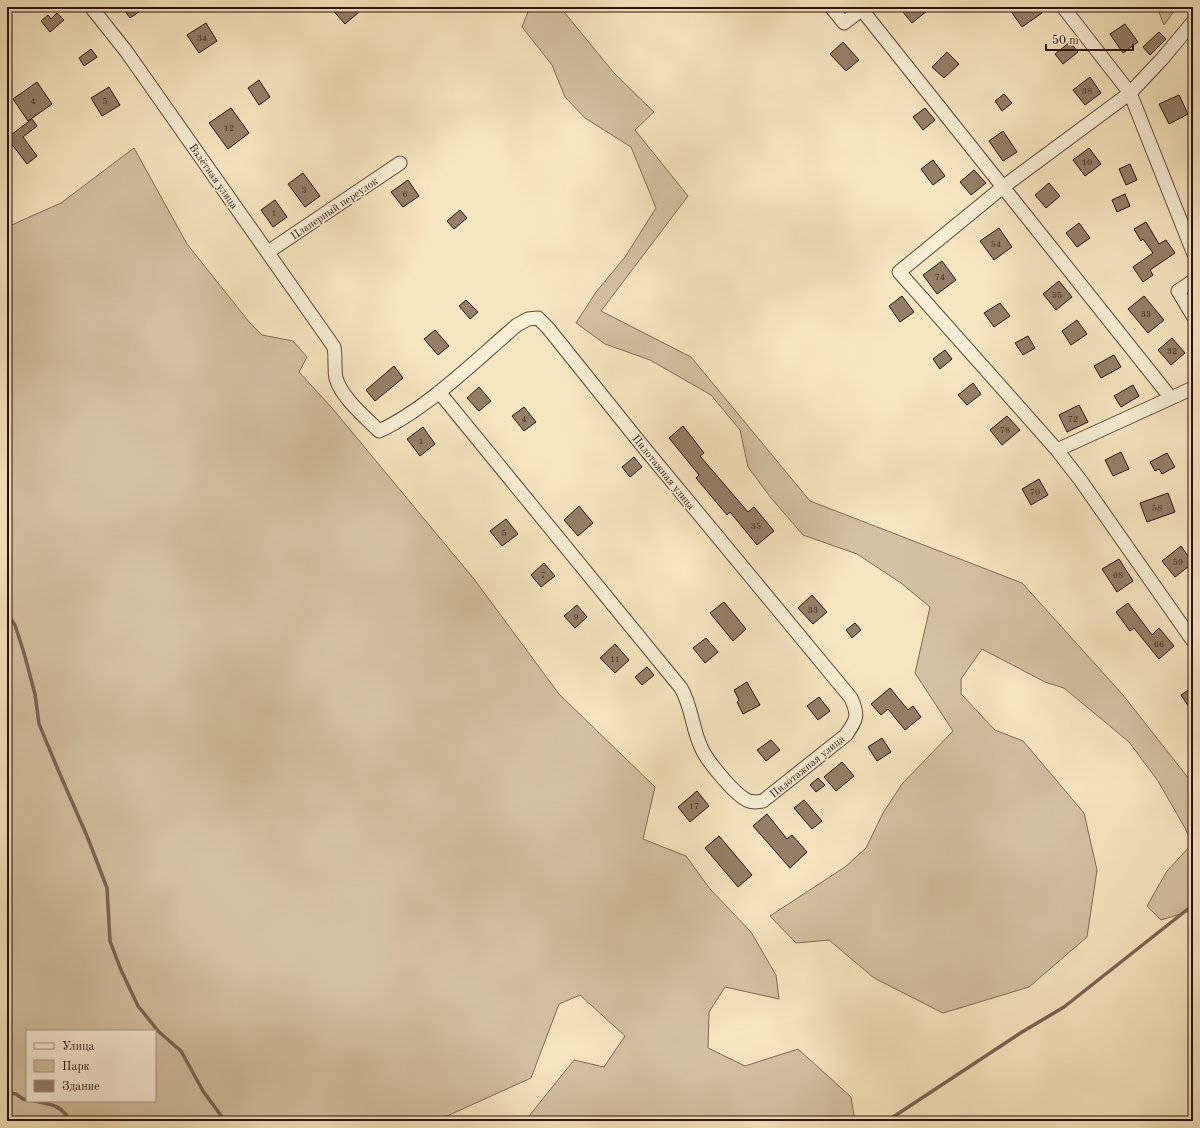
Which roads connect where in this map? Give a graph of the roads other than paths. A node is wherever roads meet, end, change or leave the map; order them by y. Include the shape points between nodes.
1 (91, 7) edge
2 (831, 7) edge
3 (1063, 7) edge
4 (863, 8) edge
5 (1193, 22) edge
6 (1130, 93) junction
7 (400, 163) dead end
8 (1003, 187) junction
9 (268, 252) junction
10 (1193, 252) edge
11 (1193, 281) edge
12 (1193, 316) edge
13 (334, 347) joint
14 (1193, 388) edge
15 (438, 392) junction
16 (1171, 398) junction
17 (1057, 450) junction
18 (1193, 641) edge

1 - 9 street, Взлётная улица via 126,51
2 - 4 street via 844,23
3 - 6 street
4 - 8 street
5 - 6 street
6 - 8 street
6 - 10 street
7 - 9 street, Планерный переулок
8 - 16 street
8 - 17 street via 899,272
9 - 13 street, Взлётная улица
11 - 12 street via 1178,291
13 - 15 street, Пилотажная улица via 338,385 350,402 379,431 394,424
14 - 16 street
15 - 15 street, Пилотажная улица via 517,325 528,319 538,318 851,698 856,709 856,720 846,735 763,801 745,800 733,790 701,748 686,696 681,688
16 - 17 street
17 - 18 street

